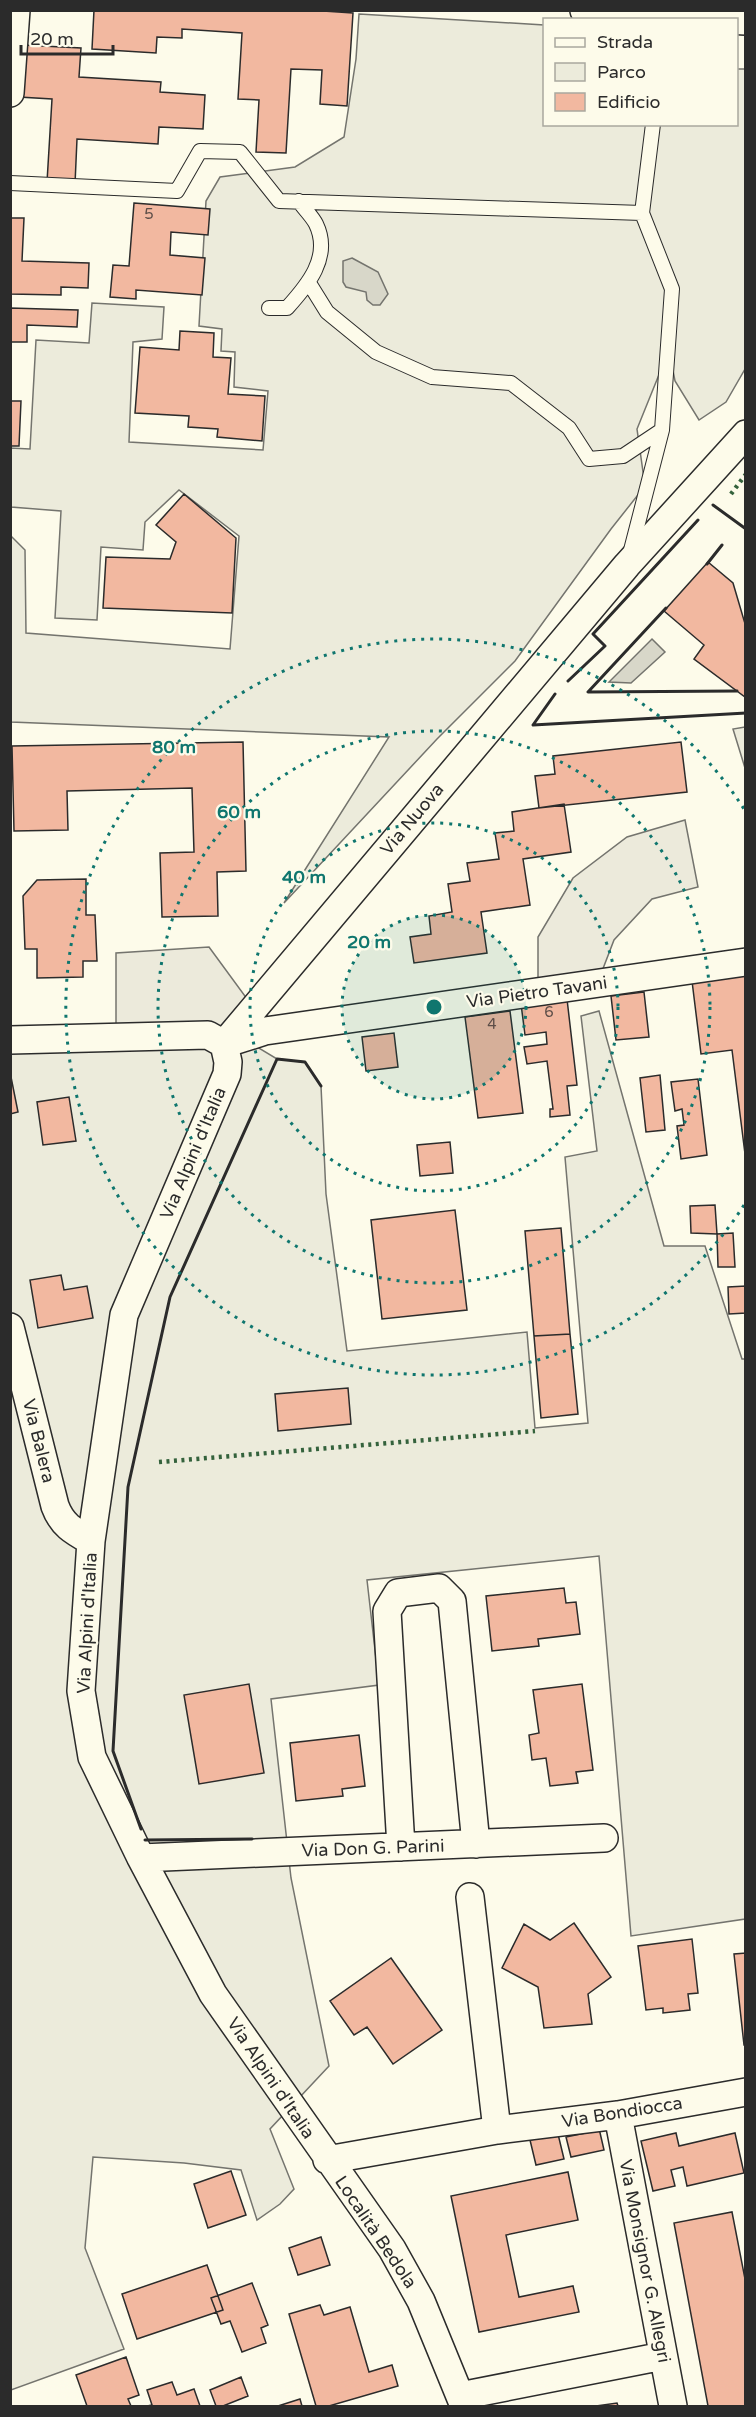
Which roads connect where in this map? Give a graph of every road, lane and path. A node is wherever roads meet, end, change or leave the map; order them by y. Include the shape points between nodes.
1 (16, 10) edge
2 (587, 10) edge
3 (667, 17) edge
4 (746, 18) edge
5 (10, 93) edge
6 (653, 126) edge
7 (10, 183) edge
8 (299, 201) junction
9 (642, 213) junction
10 (309, 284) junction
11 (269, 308) dead end
12 (662, 430) junction
13 (746, 434) edge
14 (627, 565) junction
15 (746, 962) edge
16 (10, 1040) edge
17 (224, 1044) junction
18 (10, 1327) edge
19 (91, 1541) junction
20 (604, 1838) dead end
21 (476, 1844) junction
22 (401, 1846) junction
23 (141, 1858) junction
24 (470, 1897) dead end
25 (746, 2091) edge
26 (618, 2115) junction
27 (497, 2130) junction
28 (327, 2160) junction
29 (663, 2356) junction
30 (462, 2401) edge
31 (673, 2406) edge

1 - 5 street
2 - 3 main road
3 - 4 main road
6 - 9 lane
7 - 8 lane via 177,191 200,151 240,152 279,201
8 - 9 lane
8 - 10 lane via 316,225 322,251
9 - 12 lane via 672,289
10 - 11 lane via 286,308
10 - 12 lane via 327,312 376,352 432,377 512,383 569,428 589,459 623,456
12 - 14 lane
13 - 14 street, Via Nuova
14 - 17 street, Via Nuova
15 - 17 street, Via Pietro Tavani via 265,1031
16 - 17 street via 208,1035
17 - 19 street, Via Alpini d'Italia via 227,1074 124,1315
18 - 19 street, Via Balera via 55,1506 70,1530
19 - 23 street, Via Alpini d'Italia via 81,1691 92,1757
20 - 21 street, Via Don G. Parini
21 - 22 street, Via Don G. Parini
21 - 22 street via 452,1601 439,1588 398,1593 387,1611
22 - 23 street, Via Don G. Parini
23 - 28 street, Via Alpini d'Italia via 213,1994
24 - 27 street
25 - 26 street, Via Bondiocca
26 - 27 street, Via Bondiocca
26 - 29 street, Via Monsignor G. Allegri
27 - 28 street, Via Bondiocca
28 - 30 street, Località Bedola via 392,2249 421,2301
29 - 30 street
29 - 31 street, Via Monsignor G. Allegri

